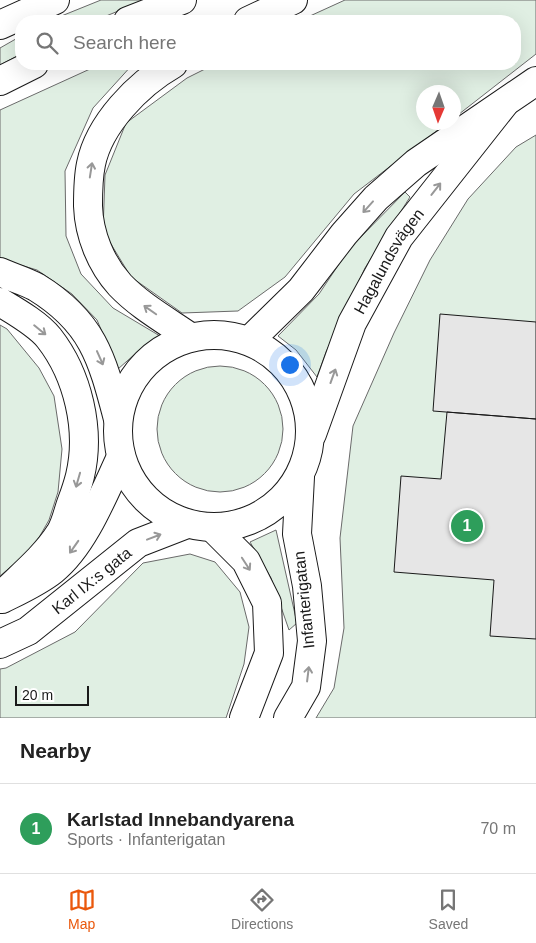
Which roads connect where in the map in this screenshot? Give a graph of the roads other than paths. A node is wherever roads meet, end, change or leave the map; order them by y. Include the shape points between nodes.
1 (55, 0) edge
2 (182, 0) edge
3 (293, 0) edge
4 (22, 15) edge
5 (143, 15) edge
6 (261, 15) edge
7 (15, 18) edge
8 (0, 25) edge
9 (22, 70) edge
10 (165, 70) edge
11 (0, 81) edge
12 (536, 81) edge
13 (504, 104) junction
14 (0, 272) edge
15 (0, 302) edge
16 (190, 337) junction
17 (249, 341) junction
18 (118, 419) junction
19 (310, 438) junction
20 (121, 457) junction
21 (300, 476) junction
22 (187, 524) junction
23 (213, 528) junction
24 (0, 598) edge
25 (0, 644) edge
26 (244, 718) edge
27 (288, 718) edge

1 - 4 main road
2 - 5 main road
3 - 6 main road
7 - 8 main road
9 - 11 main road
16 -> 10 main road via 120,285 93,239 89,217 91,163 100,139 116,113 135,93
12 - 13 main road, Hagalundsvägen
13 -> 17 main road, Hagalundsvägen via 416,163 376,198 301,290
19 -> 13 main road, Hagalundsvägen via 352,323 400,237
14 -> 18 main road via 35,286 68,311 88,335 102,361
15 -> 24 main road via 48,337 67,367 83,422 84,450 80,475 61,532
16 - 17 main road via 220,335
16 - 18 main road via 164,348 141,367 126,391
17 - 19 main road via 276,356 296,380 308,408
18 - 20 main road
19 - 21 main road
20 - 22 main road via 135,486 158,510
20 -> 24 main road, Karl IX:s gata via 86,528 65,560 39,580
21 - 23 main road via 284,498 264,514 239,524
27 -> 21 main road, Infanterigatan via 306,687 312,641 307,586 297,534
22 - 23 main road
25 -> 22 main road, Karl IX:s gata via 28,631 138,543
23 -> 26 main road via 246,561 267,603 270,653

